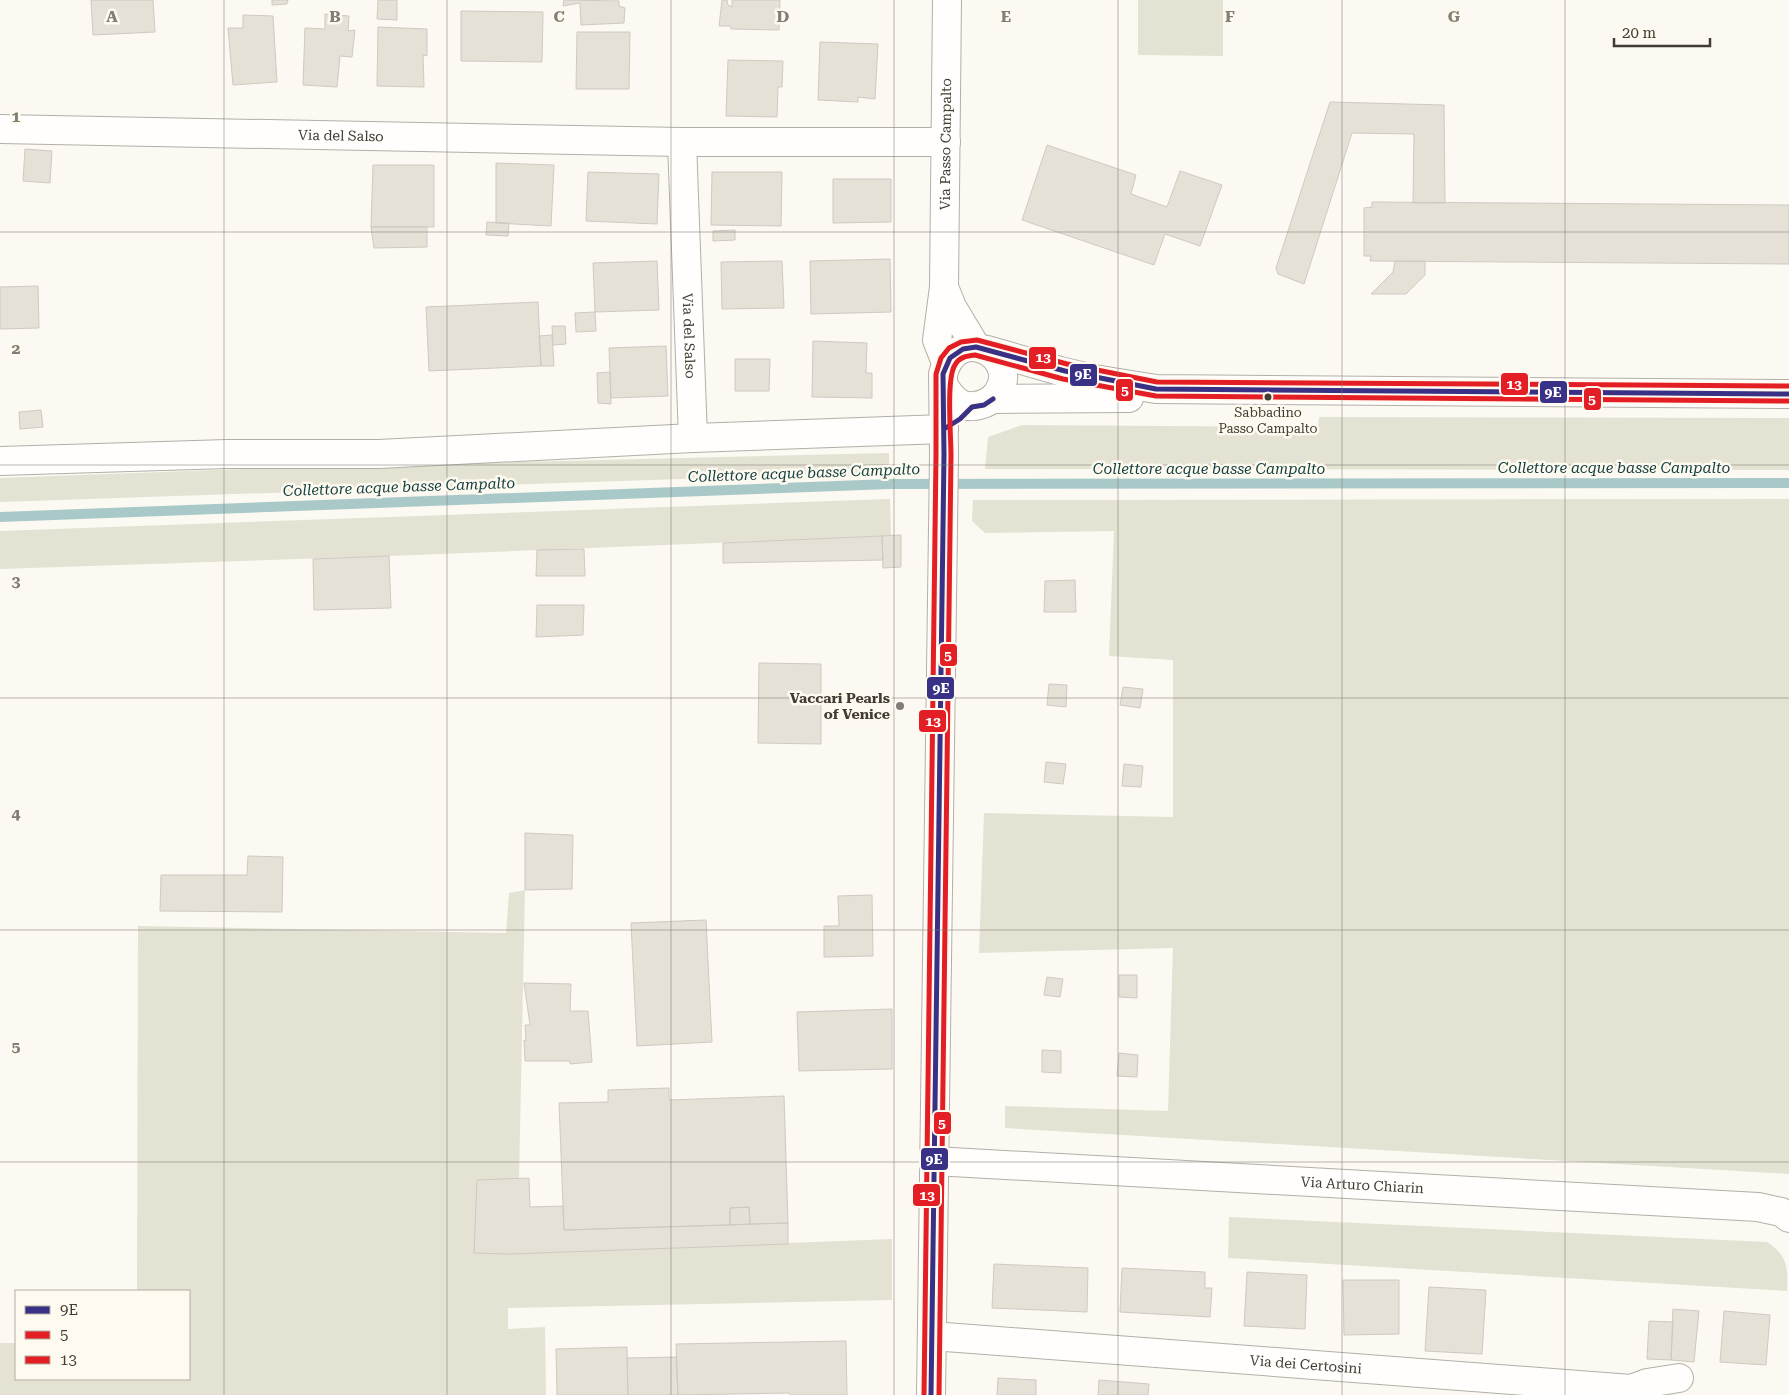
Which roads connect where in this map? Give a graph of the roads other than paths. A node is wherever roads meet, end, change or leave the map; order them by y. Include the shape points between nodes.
1 (947, 0) edge
2 (0, 129) edge
3 (682, 142) junction
4 (946, 142) junction
5 (944, 287) junction
6 (982, 349) junction
7 (945, 374) junction
8 (1789, 380) edge
9 (1156, 389) junction
10 (1776, 395) edge
11 (982, 403) junction
12 (693, 438) junction
13 (944, 442) junction
14 (0, 461) edge
15 (934, 1161) junction
16 (1789, 1218) edge
17 (932, 1336) junction
18 (1679, 1378) dead end
19 (931, 1395) edge

1 - 4 street, Via Passo Campalto
2 - 3 street, Via del Salso
3 - 4 street, Via del Salso
3 - 12 street, Via del Salso
4 - 5 street, Via Passo Campalto
5 - 6 street, Via Passo Campalto via 952,307
5 - 7 street, Via Passo Campalto via 937,340
6 - 7 street via 964,348 954,354
6 - 9 street via 1069,373
6 - 11 street, Via Passo Campalto via 996,358 1002,367 1003,378 1000,390
7 - 11 street, Via Passo Campalto via 950,397 960,404
7 - 13 street, Via Passo Campalto
8 - 10 street
9 - 10 street
9 - 11 street via 1127,398
11 - 13 street, Via Passo Campalto via 960,419
12 - 13 street
12 - 14 street via 379,454 227,454
13 - 15 street, Via Passo Campalto
15 - 16 street, Via Arturo Chiarin via 1758,1207 1781,1212
15 - 17 street, Via Passo Campalto
17 - 18 street, Via dei Certosini via 1630,1389
17 - 19 street, Via Passo Campalto

